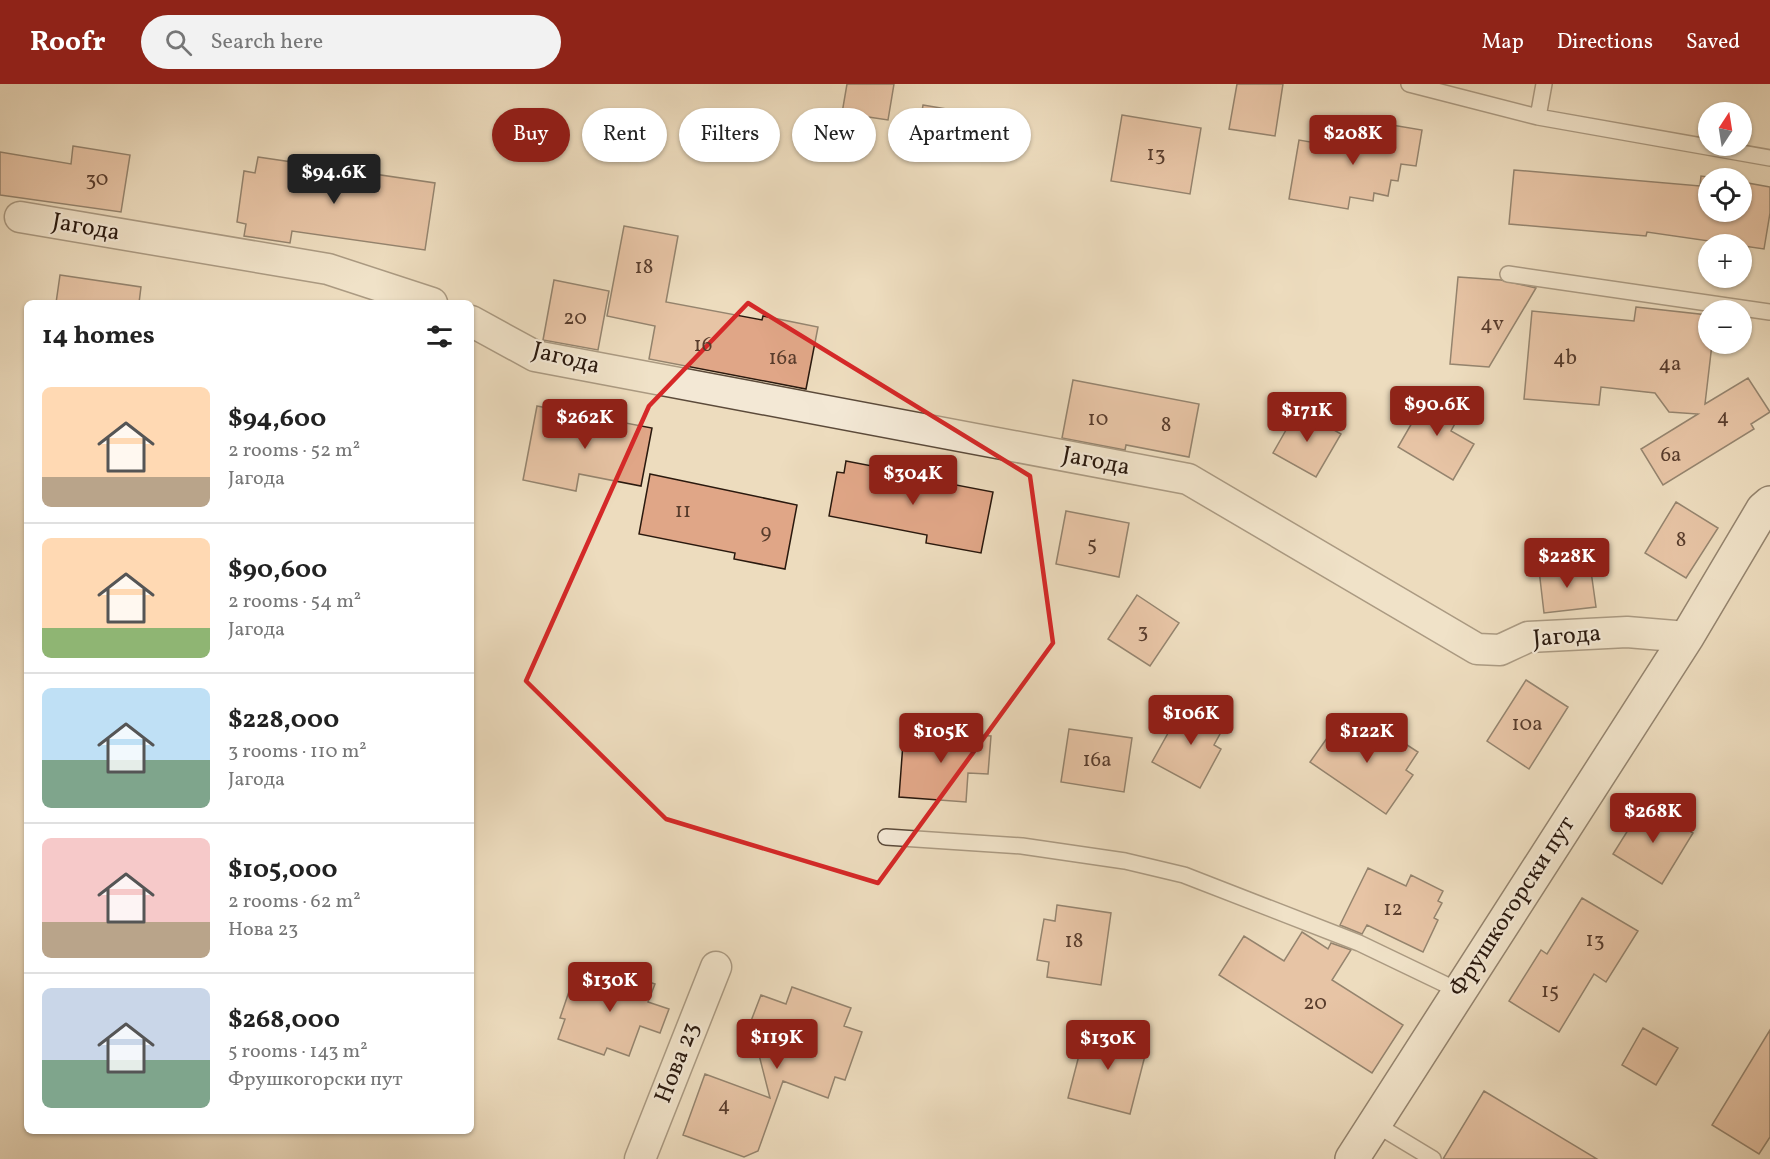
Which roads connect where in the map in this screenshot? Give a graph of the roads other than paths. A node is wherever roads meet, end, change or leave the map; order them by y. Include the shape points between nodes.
1 (1409, 84) edge
2 (1544, 84) edge
3 (1538, 117) junction
4 (1770, 158) edge
5 (20, 217) dead end
6 (1508, 274) dead end
7 (423, 300) edge
8 (1770, 312) edge
9 (474, 323) edge
10 (1768, 503) edge
11 (1687, 637) junction
12 (886, 837) dead end
13 (716, 967) dead end
14 (1459, 991) junction
15 (1375, 1124) junction
16 (640, 1159) edge
17 (1352, 1159) edge
18 (1433, 1159) edge

1 - 3 lane
2 - 3 lane
3 - 4 lane
5 - 7 street, Јагода via 328,269
6 - 8 lane
9 - 11 street, Јагода via 535,356 1188,479 1477,649 1500,650 1528,637 1626,632
10 - 11 street, Фрушкогорски пут
11 - 14 street, Фрушкогорски пут
12 - 14 lane via 1022,846 1125,861 1184,875 1340,935
13 - 16 street, Нова 23
14 - 15 street, Фрушкогорски пут
15 - 17 street, Фрушкогорски пут
15 - 18 lane

